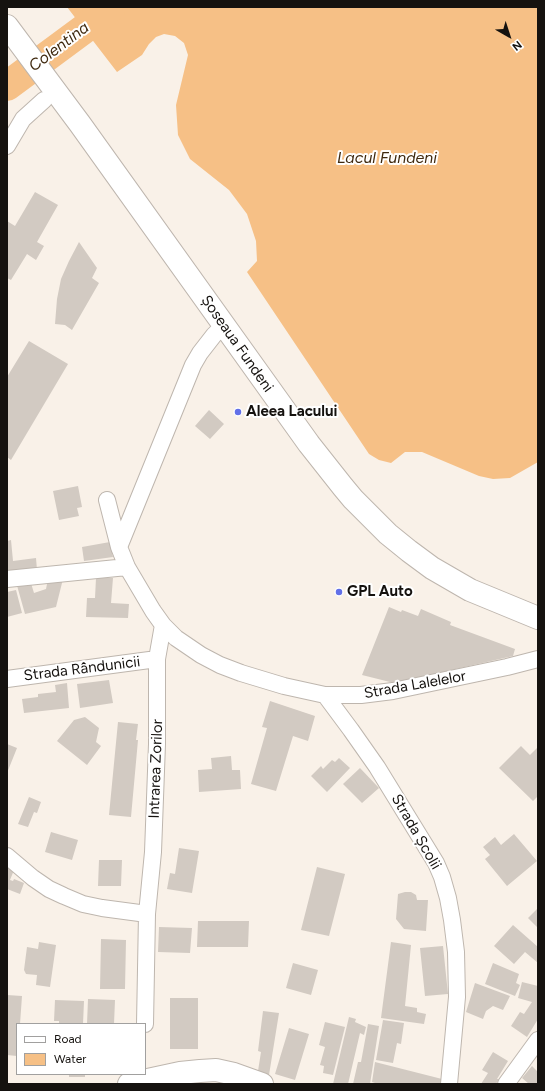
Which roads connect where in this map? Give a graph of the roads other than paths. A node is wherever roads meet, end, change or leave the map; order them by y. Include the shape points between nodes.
1 (7, 26) edge
2 (7, 50) edge
3 (47, 95) junction
4 (7, 146) edge
5 (219, 330) junction
6 (107, 500) dead end
7 (119, 547) junction
8 (127, 567) junction
9 (7, 579) edge
10 (538, 618) edge
11 (163, 625) junction
12 (538, 630) edge
13 (157, 659) junction
14 (538, 659) edge
15 (7, 679) edge
16 (325, 695) junction
17 (7, 856) edge
18 (147, 914) junction
19 (145, 1023) edge
20 (538, 1040) edge
21 (139, 1080) edge
22 (262, 1084) edge
23 (449, 1084) edge
24 (506, 1084) edge

1 - 3 main road, Șoseaua Fundeni
2 - 3 main road, Șoseaua Fundeni
3 - 4 street via 23,119
3 - 5 main road, Șoseaua Fundeni
5 - 7 street via 193,365
5 - 10 main road, Șoseaua Fundeni via 326,467 388,534 432,568 457,583
5 - 12 main road, Șoseaua Fundeni via 263,404 324,484 372,534 402,560 447,590 485,609
6 - 7 street, Strada Lalelelor
7 - 8 street, Strada Lalelelor
8 - 9 street
8 - 11 street, Strada Lalelelor
11 - 13 street, Intrarea Zorilor
11 - 16 street, Strada Lalelelor via 187,646 220,665 284,686
13 - 15 street, Strada Rândunicii
13 - 18 street, Intrarea Zorilor via 153,852
14 - 16 street, Strada Lalelelor via 393,691 361,695
16 - 23 street, Strada Școlii via 380,773 436,863 442,877 450,905 456,952 457,997
17 - 18 street via 50,889 83,904
18 - 19 street, Intrarea Zorilor
20 - 24 street
21 - 22 main road via 216,1070

